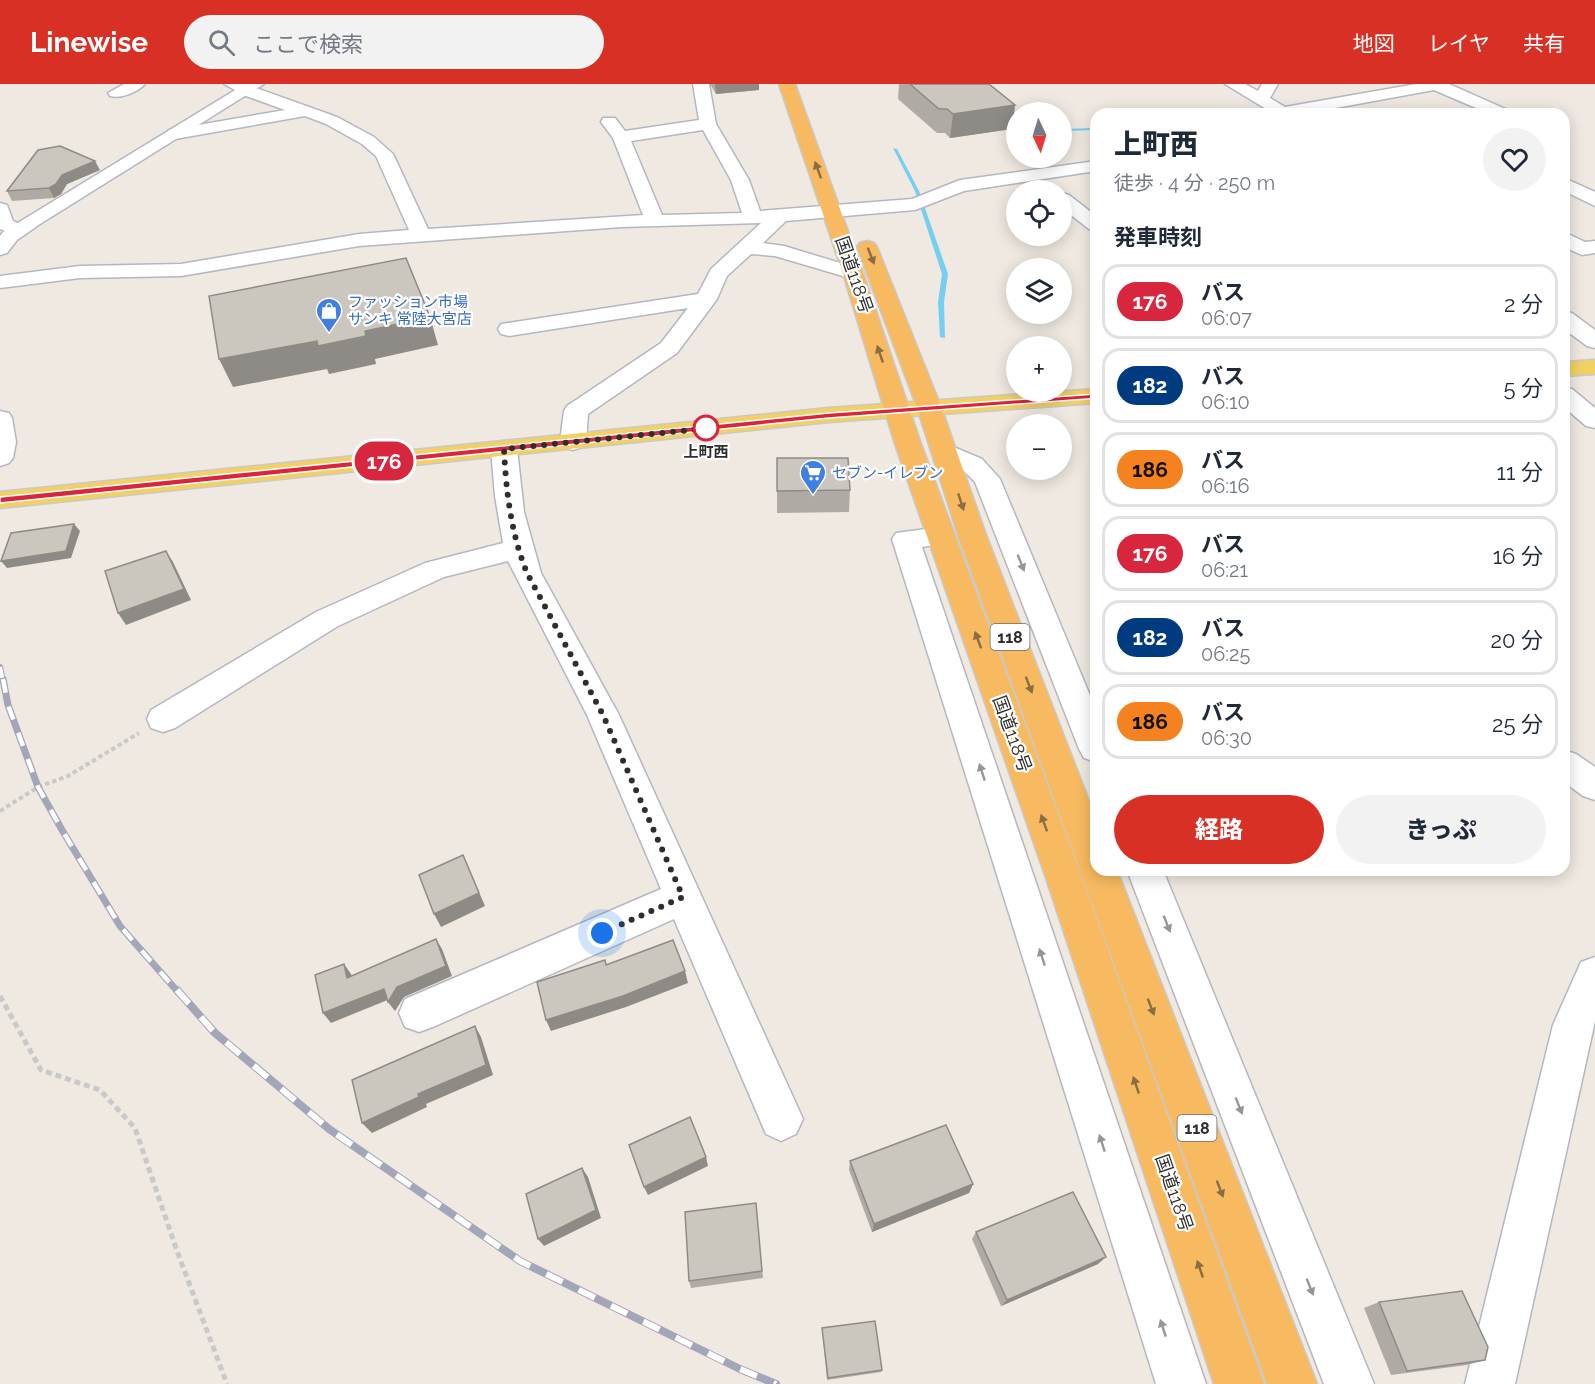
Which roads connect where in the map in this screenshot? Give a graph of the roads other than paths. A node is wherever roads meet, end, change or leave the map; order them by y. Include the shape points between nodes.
1 (137, 84) edge
2 (701, 84) edge
3 (787, 84) edge
4 (805, 84) edge
5 (1233, 84) edge
6 (1270, 84) edge
7 (1438, 84) edge
8 (244, 86) edge
9 (116, 93) dead end
10 (1270, 108) edge
11 (1491, 108) edge
12 (305, 112) junction
13 (609, 122) dead end
14 (708, 124) junction
15 (822, 129) dead end
16 (175, 134) junction
17 (621, 137) junction
18 (1090, 167) edge
19 (1030, 175) junction
20 (1037, 180) edge
21 (1570, 186) edge
22 (1570, 198) edge
23 (1591, 198) edge
24 (844, 205) junction
25 (1072, 207) edge
26 (0, 209) edge
27 (781, 215) junction
28 (753, 218) junction
29 (1090, 220) edge
30 (655, 221) junction
31 (18, 230) junction
32 (422, 237) junction
33 (1570, 241) edge
34 (745, 247) junction
35 (1595, 247) edge
36 (0, 249) edge
37 (853, 273) junction
38 (0, 282) edge
39 (706, 299) junction
40 (1570, 322) edge
41 (509, 328) dead end
42 (1595, 340) edge
43 (1595, 367) edge
44 (1570, 369) edge
45 (1090, 396) edge
46 (1570, 398) edge
47 (929, 407) junction
48 (898, 410) junction
49 (1595, 421) edge
50 (573, 442) junction
51 (504, 449) junction
52 (944, 451) junction
53 (0, 500) edge
54 (941, 536) junction
55 (517, 549) junction
56 (163, 719) road end
57 (1090, 734) edge
58 (1570, 767) edge
59 (1595, 786) edge
60 (1090, 871) edge
61 (1091, 876) edge
62 (1092, 876) edge
63 (1147, 876) edge
64 (683, 897) junction
65 (1595, 975) edge
66 (419, 1013) dead end
67 (1584, 1036) edge
68 (781, 1119) dead end
69 (1181, 1384) edge
70 (1239, 1384) edge
71 (1292, 1384) edge
72 (1349, 1384) edge
73 (1490, 1384) edge

1 - 9 street
2 - 14 street
24 -> 3 highway, 国道118号 / 118
4 - 15 highway
5 - 10 street
6 - 10 street
7 - 10 street via 1318,107
7 - 11 street
8 - 12 street
8 - 16 street
12 - 16 street
12 - 32 street via 354,130 384,154
13 - 17 street
14 - 17 street
14 - 28 street via 740,180
16 - 31 street
17 - 30 street
18 - 19 street
19 - 20 street
19 - 24 street via 960,186 915,204
21 - 23 street
22 - 23 street
24 - 27 street
24 - 37 highway, 国道118号 / 118
24 -> 47 highway, 国道118号 / 118
25 - 29 street
26 - 31 street via 4,224
27 - 28 street
27 - 34 street
28 - 30 street
30 - 32 street
31 - 36 street
32 - 38 street via 359,240 181,270 80,272
33 - 35 street via 1582,249
34 - 37 street via 777,250
34 - 39 street via 718,273
48 -> 37 highway, 国道118号 / 118
39 - 41 street
39 - 50 street via 669,348 576,411
40 - 42 street
43 - 44 main road
45 - 47 main road
46 - 49 street
47 - 48 main road
47 - 52 highway, 国道118号 / 118
48 - 50 main road
48 - 54 highway, 国道118号 / 118
50 - 51 main road
51 - 53 main road
51 - 55 street
52 -> 57 street via 973,465 987,479
52 -> 60 highway, 国道118号 / 118
60 -> 54 highway, 国道118号 / 118
69 -> 54 street via 906,539
55 - 56 street via 435,570 327,619
55 - 64 street via 603,715
58 - 59 street
70 -> 61 highway, 国道118号 / 118
62 -> 71 highway, 国道118号 / 118
63 -> 72 street
64 - 66 street
64 - 68 street
65 - 67 street
67 - 73 street

